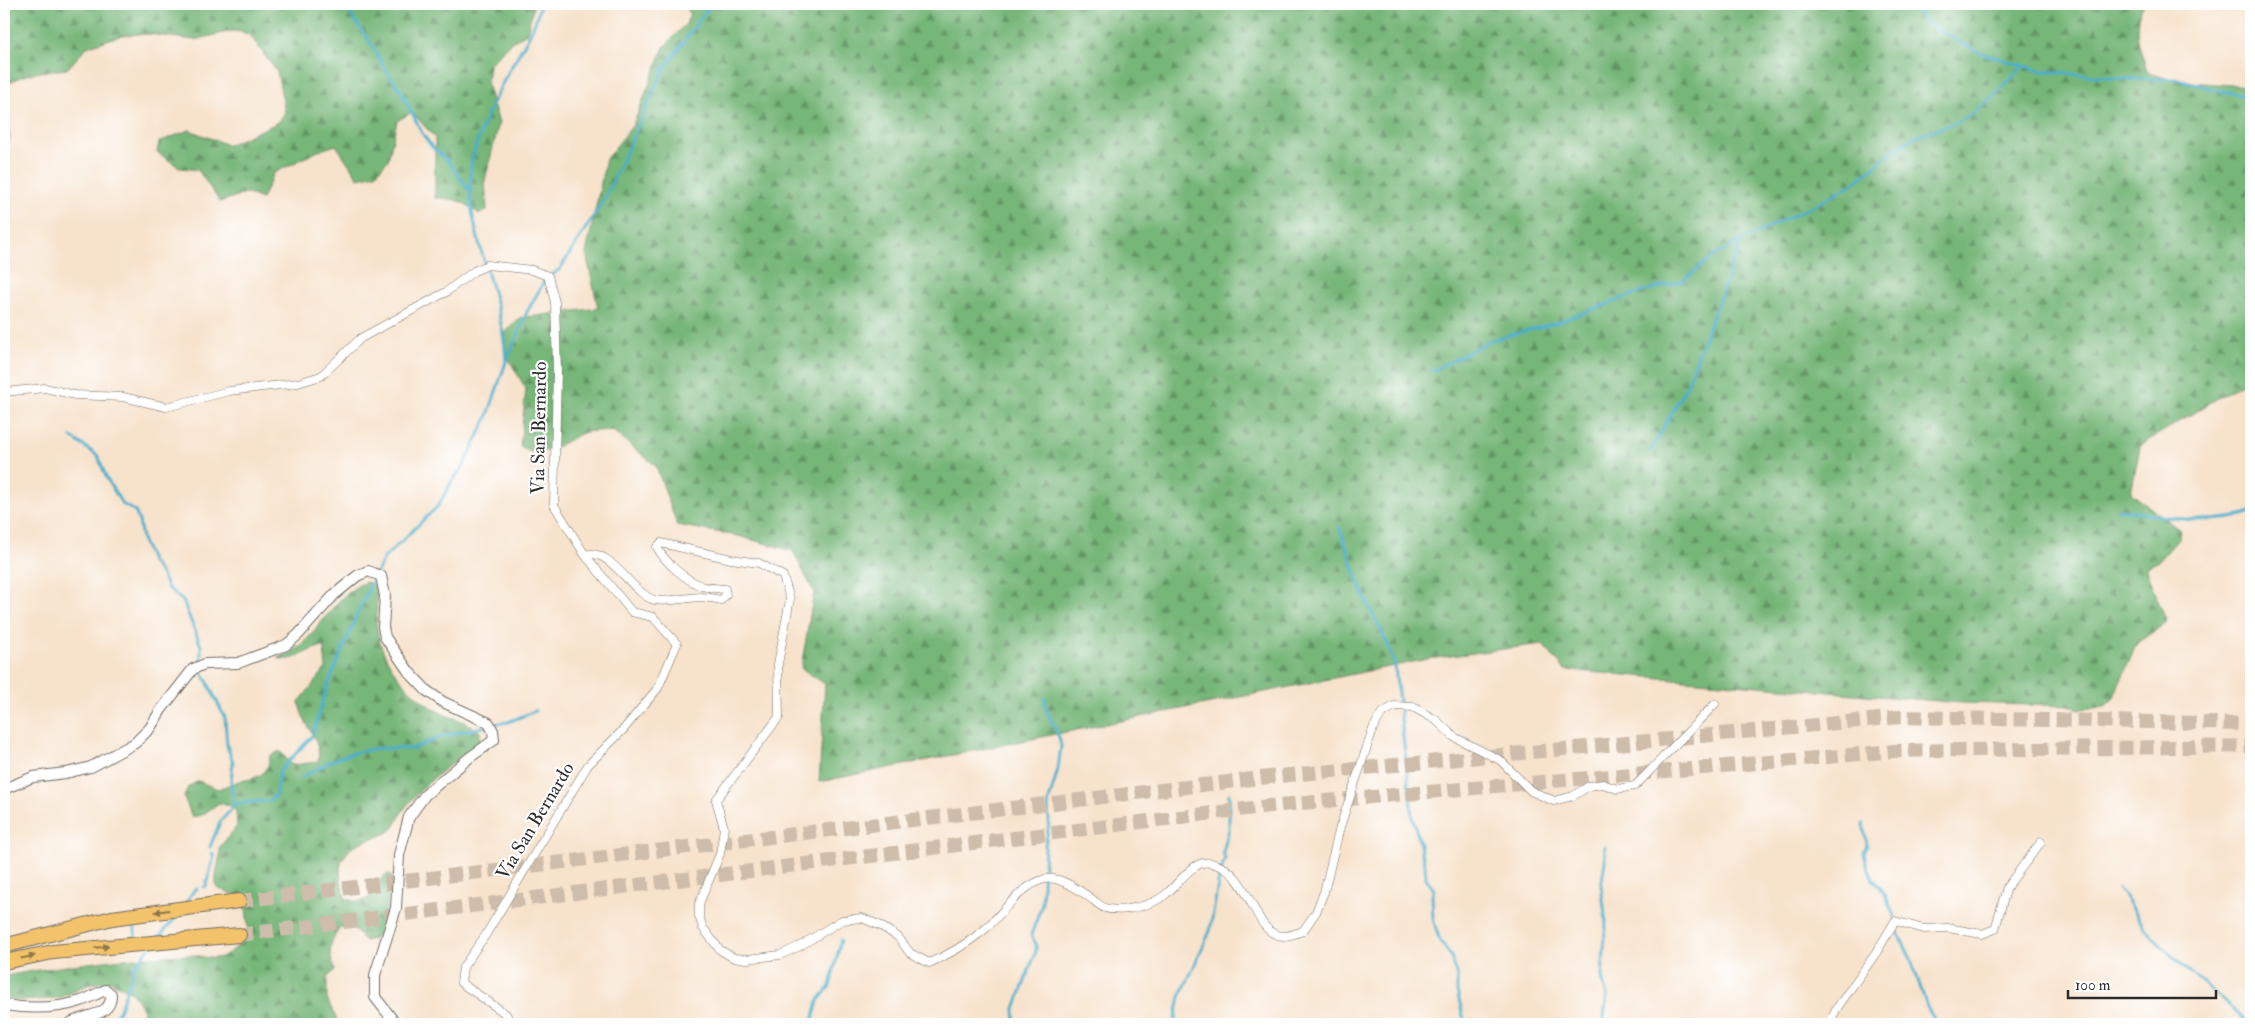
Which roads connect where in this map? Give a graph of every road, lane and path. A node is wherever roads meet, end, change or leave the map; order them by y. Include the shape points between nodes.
1 (4, 392) edge
2 (585, 555) junction
3 (1715, 704) dead end
4 (4, 789) edge
5 (2040, 842) dead end
6 (239, 901) tunnel mouth
7 (239, 935) tunnel mouth
8 (4, 946) edge
9 (4, 962) edge
10 (4, 1005) edge
11 (69, 1024) edge
12 (396, 1024) edge
13 (511, 1024) edge
14 (1829, 1024) edge

1 - 2 street, Via San Bernardo via 45,388 75,395 123,397 166,407 229,391 298,383 321,376 361,338 446,292 474,271 488,265 532,270 548,276 555,302 554,505
2 - 3 street via 604,556 639,590 655,600 703,597 721,600 726,594 725,589 702,586 684,575 664,559 657,547 661,543 759,563 783,576 790,599 778,664 779,717 716,800 724,828 720,854 699,904 703,928 720,950 734,958 780,955 842,920 862,918 882,926 898,937 910,953 930,963 985,929 1027,888 1046,879 1062,881 1105,908 1127,909 1165,895 1194,867 1209,862 1225,868 1240,882 1269,932 1284,936 1303,932 1324,892 1340,827 1374,728 1381,714 1394,706 1413,707 1436,720 1454,737 1500,760 1532,791 1554,801 1573,796 1589,786 1603,784 1617,789 1635,786
2 - 13 street, Via San Bernardo via 632,612 653,617 677,644 658,688 588,765 485,936 463,966 462,983 506,1014
4 - 12 street via 33,777 91,767 126,748 145,734 194,669 205,664 238,663 286,645 357,576 368,571 382,576 385,596 382,627 385,637 409,672 428,691 443,702 489,723 494,740 425,795 409,816 399,855 396,908 375,975 375,997
5 - 14 street via 2007,887 1995,929 1982,934 1948,928 1924,929 1895,921
6 -> 8 highway via 112,918
9 -> 7 highway via 53,952
10 - 11 street via 49,1007 82,1001 106,990 111,994 109,1008

